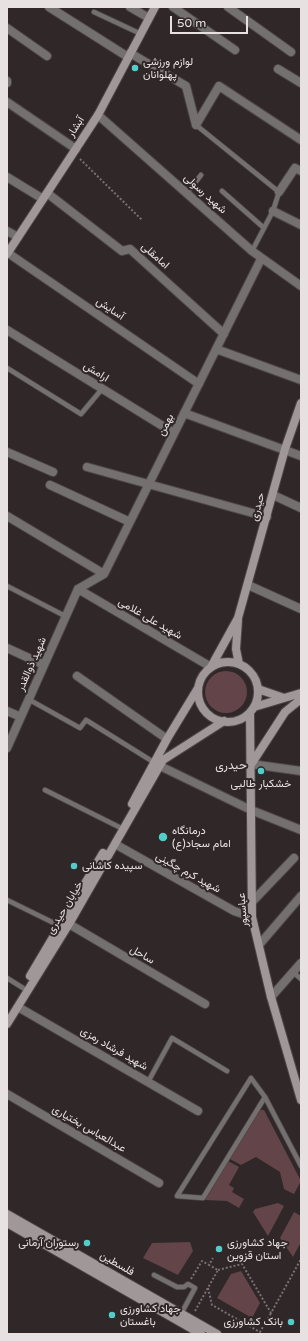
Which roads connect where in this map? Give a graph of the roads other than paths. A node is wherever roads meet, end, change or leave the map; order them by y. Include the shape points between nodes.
1 (49, 7) edge
2 (130, 7) edge
3 (155, 7) edge
4 (173, 7) edge
5 (228, 7) edge
6 (94, 12) dead end
7 (149, 18) junction
8 (7, 28) edge
9 (141, 34) junction
10 (235, 50) dead end
11 (291, 52) dead end
12 (129, 55) junction
13 (48, 56) dead end
14 (278, 69) dead end
15 (301, 83) edge
16 (7, 102) edge
17 (98, 115) junction
18 (196, 125) junction
19 (301, 140) edge
20 (74, 151) junction
21 (301, 171) edge
22 (201, 175) dead end
23 (7, 177) edge
24 (222, 191) dead end
25 (279, 192) junction
26 (188, 193) junction
27 (45, 196) junction
28 (273, 212) junction
29 (301, 225) edge
30 (264, 228) junction
31 (7, 231) edge
32 (18, 237) junction
33 (252, 251) junction
34 (8, 254) edge
35 (261, 258) junction
36 (301, 286) edge
37 (7, 330) edge
38 (224, 334) junction
39 (216, 348) junction
40 (7, 368) edge
41 (301, 380) edge
42 (199, 384) junction
43 (102, 389) junction
44 (301, 403) edge
45 (184, 413) junction
46 (174, 433) junction
47 (285, 450) junction
48 (7, 452) edge
49 (301, 456) edge
50 (87, 468) dead end
51 (53, 472) dead end
52 (148, 484) junction
53 (50, 485) dead end
54 (273, 495) junction
55 (301, 508) edge
56 (7, 516) edge
57 (267, 517) junction
58 (130, 522) junction
59 (104, 574) junction
60 (248, 585) junction
61 (7, 586) edge
62 (78, 589) junction
63 (301, 609) edge
64 (65, 616) junction
65 (238, 618) junction
66 (7, 648) edge
67 (239, 664) junction
68 (44, 665) junction
69 (211, 667) junction
70 (77, 676) dead end
71 (198, 688) junction
72 (258, 689) junction
73 (301, 693) edge
74 (284, 698) junction
75 (28, 699) junction
76 (301, 699) edge
77 (7, 710) edge
78 (252, 710) junction
79 (21, 717) junction
80 (224, 721) junction
81 (167, 739) junction
82 (7, 748) edge
83 (159, 761) junction
84 (251, 764) junction
85 (301, 772) edge
86 (45, 790) dead end
87 (251, 810) junction
88 (119, 826) junction
89 (301, 830) edge
90 (115, 844) junction
91 (294, 858) dead end
92 (301, 896) edge
93 (7, 900) edge
94 (252, 902) junction
95 (252, 917) junction
96 (69, 924) junction
97 (60, 926) junction
98 (259, 945) junction
99 (301, 963) edge
100 (293, 972) junction
101 (7, 978) edge
102 (301, 979) edge
103 (23, 988) junction
104 (271, 997) junction
105 (205, 1004) dead end
106 (18, 1007) junction
107 (7, 1014) edge
108 (7, 1024) edge
109 (227, 1071) dead end
110 (148, 1082) junction
111 (7, 1094) edge
112 (265, 1097) junction
113 (301, 1100) edge
114 (198, 1111) dead end
115 (301, 1166) edge
116 (159, 1183) dead end
117 (7, 1214) edge
118 (7, 1223) edge
119 (154, 1275) dead end
120 (181, 1314) junction
121 (201, 1334) edge
122 (217, 1334) edge

1 - 12 street
2 - 7 street
3 - 7 street, آبشار
4 - 10 street
5 - 11 street
6 - 9 lane
7 - 9 street, آبشار
8 - 13 street
9 - 12 street, آبشار
12 - 17 street, آبشار
12 - 18 street via 186,86
14 - 15 street
16 - 20 street
17 - 20 street, آبشار
17 - 26 street, شهید رسولی
18 - 19 street via 219,86
18 - 25 lane
20 - 27 street, آبشار
21 - 25 street via 295,168
22 - 26 lane
23 - 27 street
24 - 30 lane
25 - 28 lane
26 - 33 street, شهید رسولی
27 - 32 street, آبشار
27 - 38 street, امامقلی via 122,251 130,249
28 - 29 street
28 - 30 lane
30 - 33 lane
31 - 32 street
32 - 34 street, آبشار
33 - 35 street, شهید رسولی
34 - 42 street, آسایش
35 - 36 street, شهید رسولی
35 - 38 street, بهمن
37 - 43 street, ارامش
38 - 39 street, بهمن
39 - 41 street
39 - 42 street, بهمن
40 - 43 lane via 81,414
42 - 45 street, بهمن
43 - 46 street, ارامش
44 - 47 street, حیدری
45 - 46 street, بهمن
45 - 47 street
46 - 52 street, بهمن
47 - 49 street
47 - 54 street, حیدری
48 - 51 street
50 - 52 street
52 - 57 street
52 - 58 street, بهمن
53 - 58 street
54 - 55 street
54 - 57 street, حیدری
56 - 59 street
57 - 60 street, حیدری
58 - 59 street, بهمن
59 - 62 street
60 - 63 street
60 - 65 street, حیدری
61 - 64 lane
62 - 64 street, شهید ذوالقدر
62 - 69 street, شهید علی غلامی
64 - 68 street, شهید ذوالقدر
65 - 67 street via 236,649
65 - 69 street
66 - 68 street
67 - 69 street via 220,663
67 - 72 street via 252,674
68 - 75 street, شهید ذوالقدر
69 - 71 street via 205,672
70 - 81 street
71 - 80 street via 202,706 211,716
71 - 81 street
72 - 74 street
72 - 78 street
73 - 74 street
74 - 78 street
75 - 79 street, شهید ذوالقدر
75 - 83 lane via 80,728 86,720
76 - 84 street via 285,712
77 - 79 street
78 - 80 street via 242,718
78 - 84 street, عباسپور
79 - 82 street, شهید ذوالقدر
80 - 83 street
81 - 83 street
83 - 87 street
83 - 88 street, خیابان حیدری
83 - 90 street, خیابان حیدری
84 - 85 street
84 - 87 street, عباسپور
86 - 88 lane
87 - 89 street
87 - 94 street, عباسپور
88 - 97 street, خیابان حیدری
90 - 95 street, شهید کرم چگینی via 234,911
90 - 96 street, خیابان حیدری
91 - 94 street
92 - 98 street
93 - 97 lane
94 - 95 street, عباسپور
95 - 98 street, عباسپور
96 - 105 street, ساحل
96 - 106 street, خیابان حیدری
97 - 103 street, خیابان حیدری
98 - 104 street, عباسپور
99 - 100 street
100 - 102 lane
100 - 104 street
101 - 103 lane
103 - 107 street, خیابان حیدری
104 - 113 street, عباسپور
106 - 108 street, خیابان حیدری
106 - 110 street, شهید فرشاد رمزی
109 - 110 lane via 172,1038
110 - 114 street, شهید فرشاد رمزی
111 - 116 street, عبدالعباس بختیاری
112 - 112 lane via 203,1198 177,1196 251,1078
112 - 115 lane
117 - 120 street, فلسطین
118 - 121 street, فلسطین
119 - 120 lane via 176,1287 188,1284 195,1288
120 - 122 street, فلسطین

